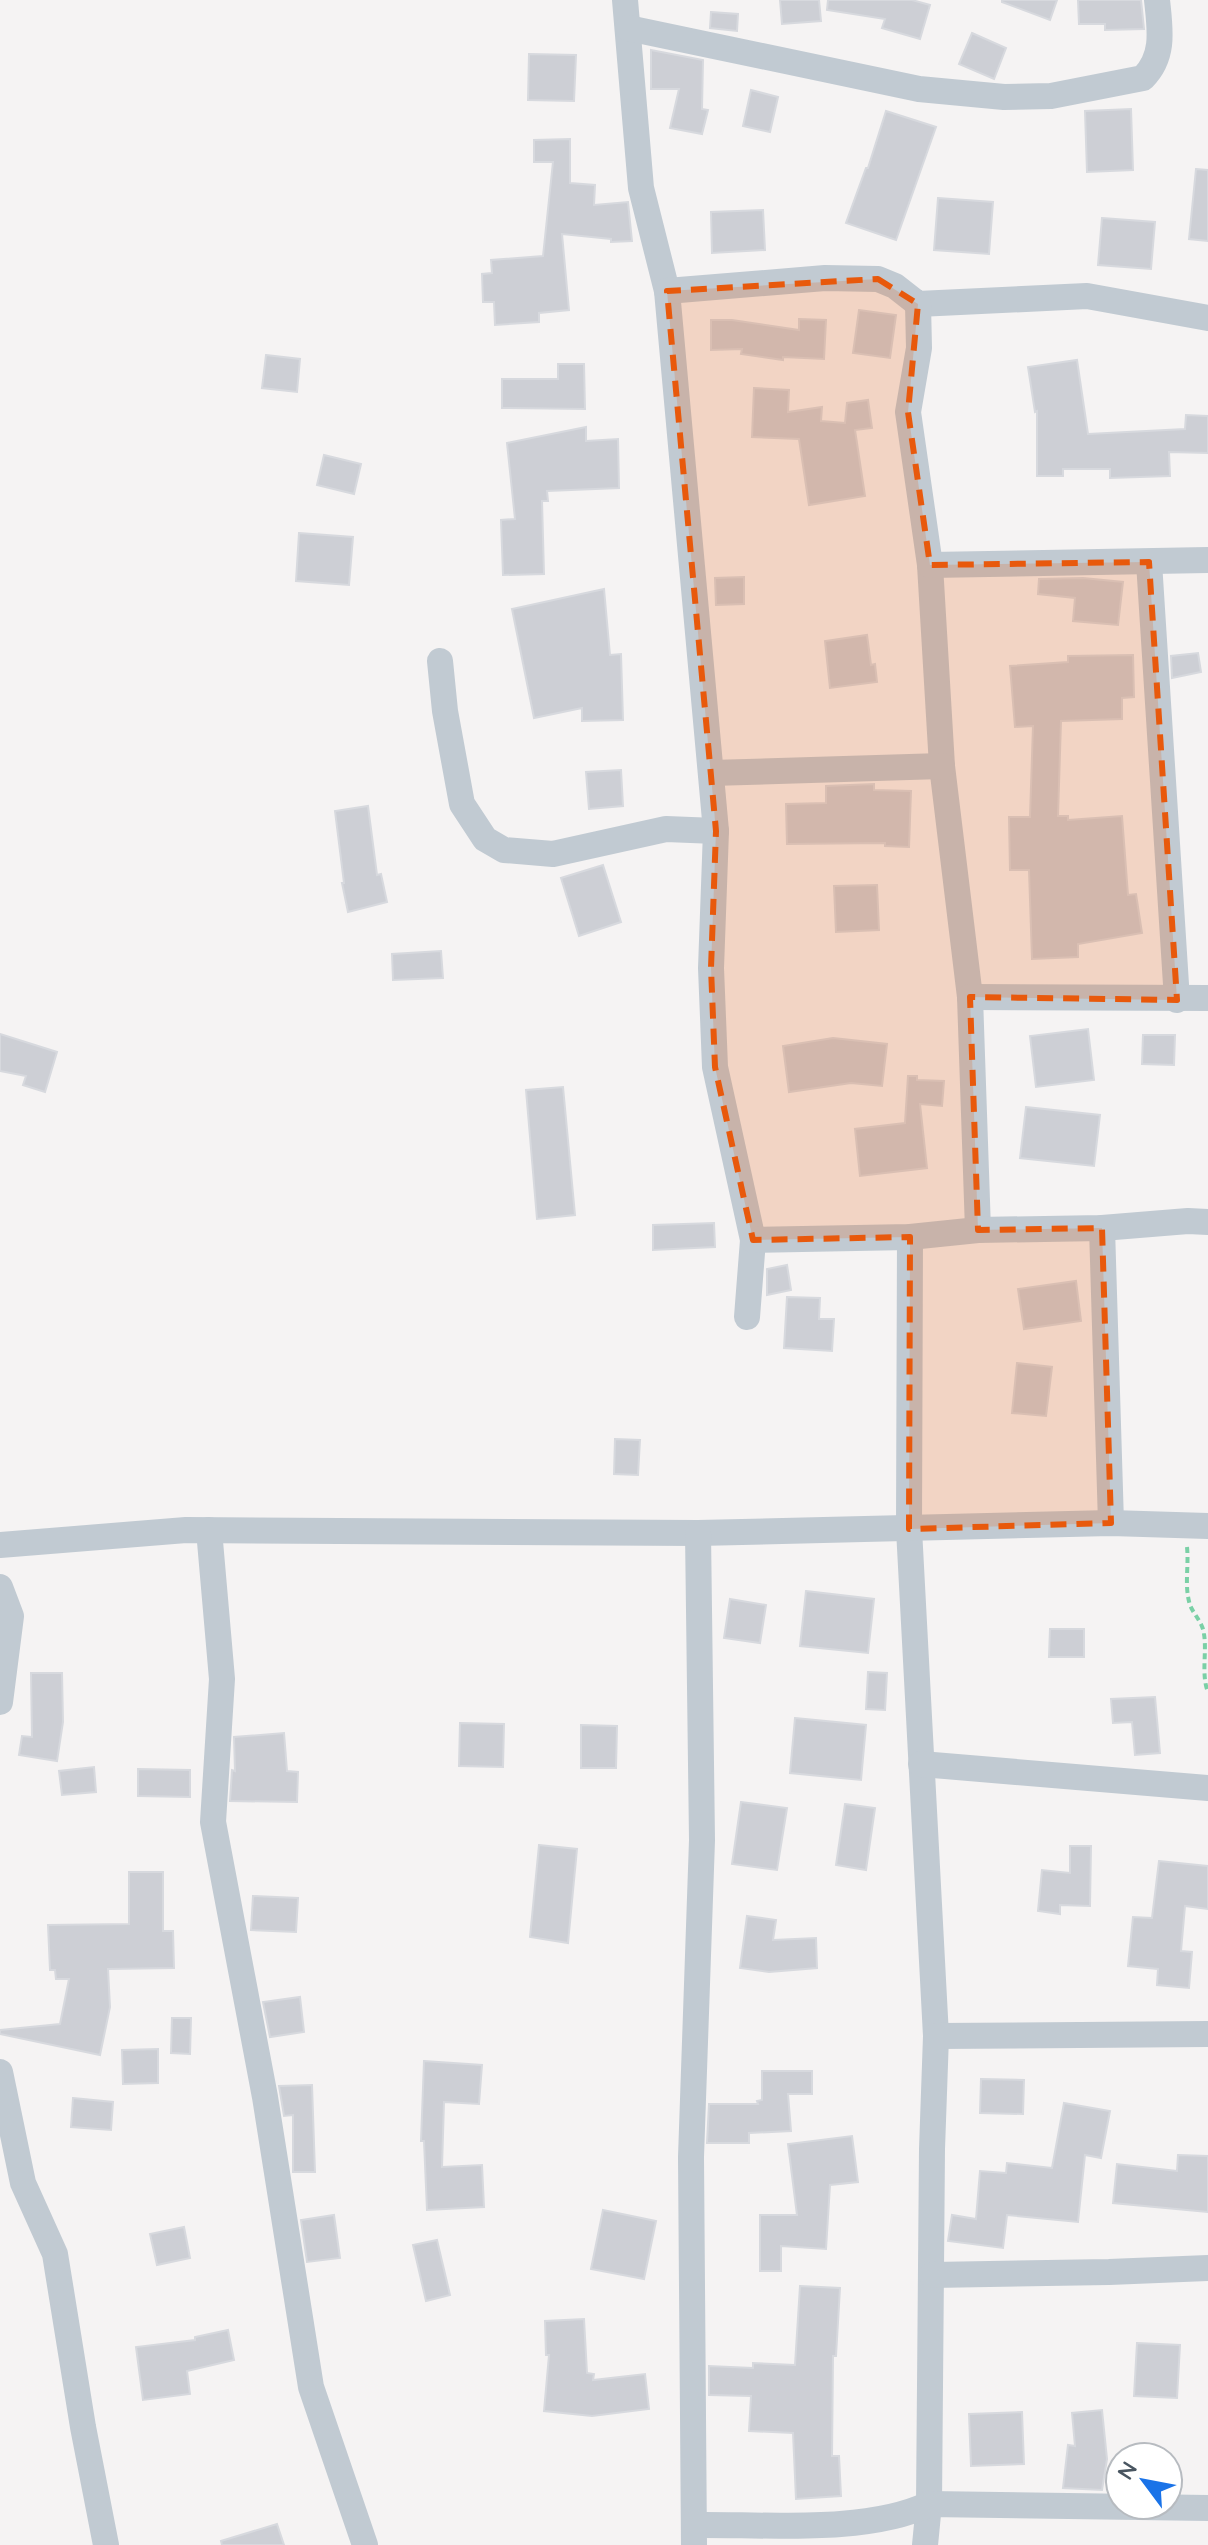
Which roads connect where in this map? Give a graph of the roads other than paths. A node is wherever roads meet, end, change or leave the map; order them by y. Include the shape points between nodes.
1 (625, 0) edge
2 (1157, 0) edge
3 (628, 28) junction
4 (667, 291) junction
5 (918, 304) junction
6 (1208, 318) edge
7 (1208, 560) edge
8 (1149, 562) junction
9 (930, 565) junction
10 (440, 661) dead end
11 (942, 766) junction
12 (711, 773) junction
13 (716, 831) junction
14 (970, 997) junction
15 (1208, 998) edge
16 (1177, 1000) junction
17 (1208, 1222) edge
18 (1102, 1228) junction
19 (978, 1230) junction
20 (910, 1237) junction
21 (753, 1240) junction
22 (747, 1317) dead end
23 (1111, 1523) junction
24 (1197, 1526) edge
25 (909, 1529) junction
26 (209, 1530) junction
27 (698, 1533) junction
28 (0, 1545) edge
29 (0, 1587) edge
30 (0, 1702) edge
31 (921, 1764) junction
32 (1208, 1788) edge
33 (1208, 2034) edge
34 (936, 2036) junction
35 (0, 2072) edge
36 (1208, 2268) edge
37 (932, 2275) junction
38 (929, 2504) junction
39 (1208, 2508) edge
40 (694, 2535) edge
41 (106, 2545) edge
42 (365, 2545) edge
43 (925, 2545) edge

1 - 3 street
2 - 3 street via 1158,55 1143,78 1051,96 919,89
3 - 4 street via 641,188
4 - 5 street via 825,278 878,279
4 - 12 street
5 - 6 street via 1087,296
5 - 9 street via 919,348 908,412
7 - 8 street
8 - 9 street
8 - 16 street
9 - 11 street
10 - 13 street via 462,804 485,839 504,850 553,854 666,829
11 - 12 street
11 - 14 street
12 - 13 street
13 - 21 street via 711,968 715,1067
14 - 16 street
14 - 19 street
15 - 16 street
17 - 18 street
18 - 19 street
18 - 23 street
19 - 20 street
20 - 21 street
20 - 25 street
21 - 22 street
23 - 24 street
23 - 25 street
25 - 27 street
25 - 31 street
26 - 27 street
26 - 28 street
26 - 42 street via 222,1679 213,1822 265,2097 311,2387
27 - 40 street via 702,1840 691,2157
29 - 30 street via 11,1616
31 - 32 street
31 - 34 street
33 - 34 street
34 - 37 street
35 - 41 street via 23,2183 55,2254
36 - 37 street
37 - 38 street
38 - 39 street
38 - 40 street via 865,2521
38 - 43 street

